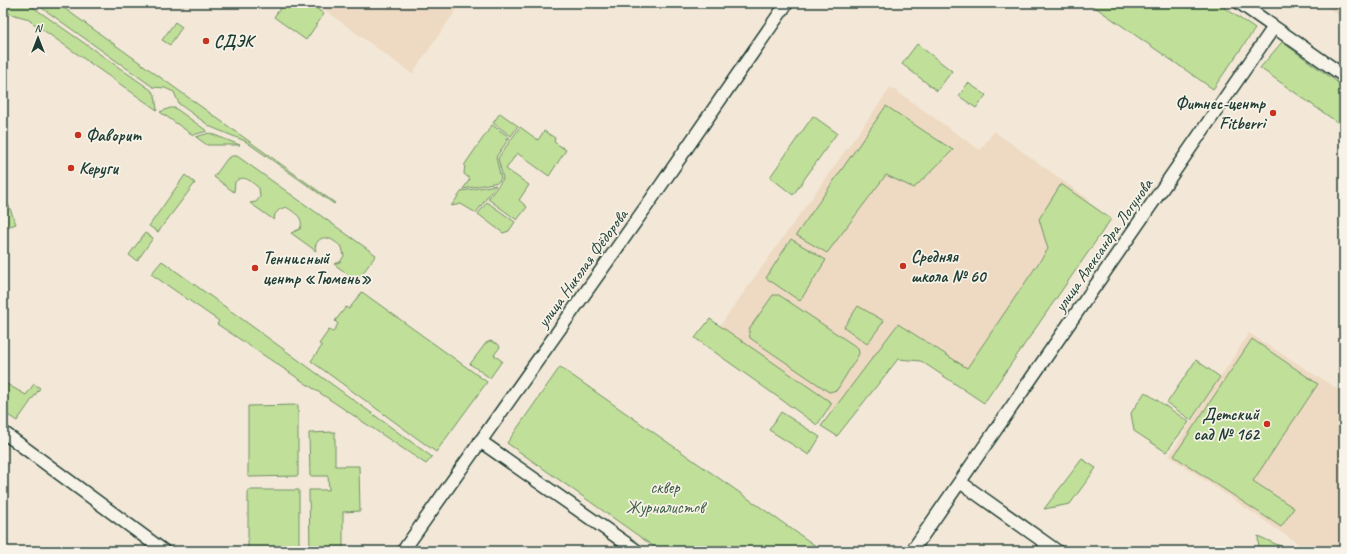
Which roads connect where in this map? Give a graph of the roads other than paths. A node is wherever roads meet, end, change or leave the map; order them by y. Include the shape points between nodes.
1 (787, 3) edge
2 (1240, 3) edge
3 (1274, 27) junction
4 (1344, 76) edge
5 (3, 432) edge
6 (480, 441) junction
7 (960, 482) junction
8 (164, 551) edge
9 (403, 551) edge
10 (637, 551) edge
11 (912, 551) edge
12 (1057, 551) edge

1 - 6 street, улица Николая Фёдорова
2 - 3 street
3 - 4 street
3 - 7 street, улица Александра Логунова
5 - 8 street
6 - 9 street, улица Николая Фёдорова
6 - 10 street
7 - 11 street, улица Александра Логунова
7 - 12 street

